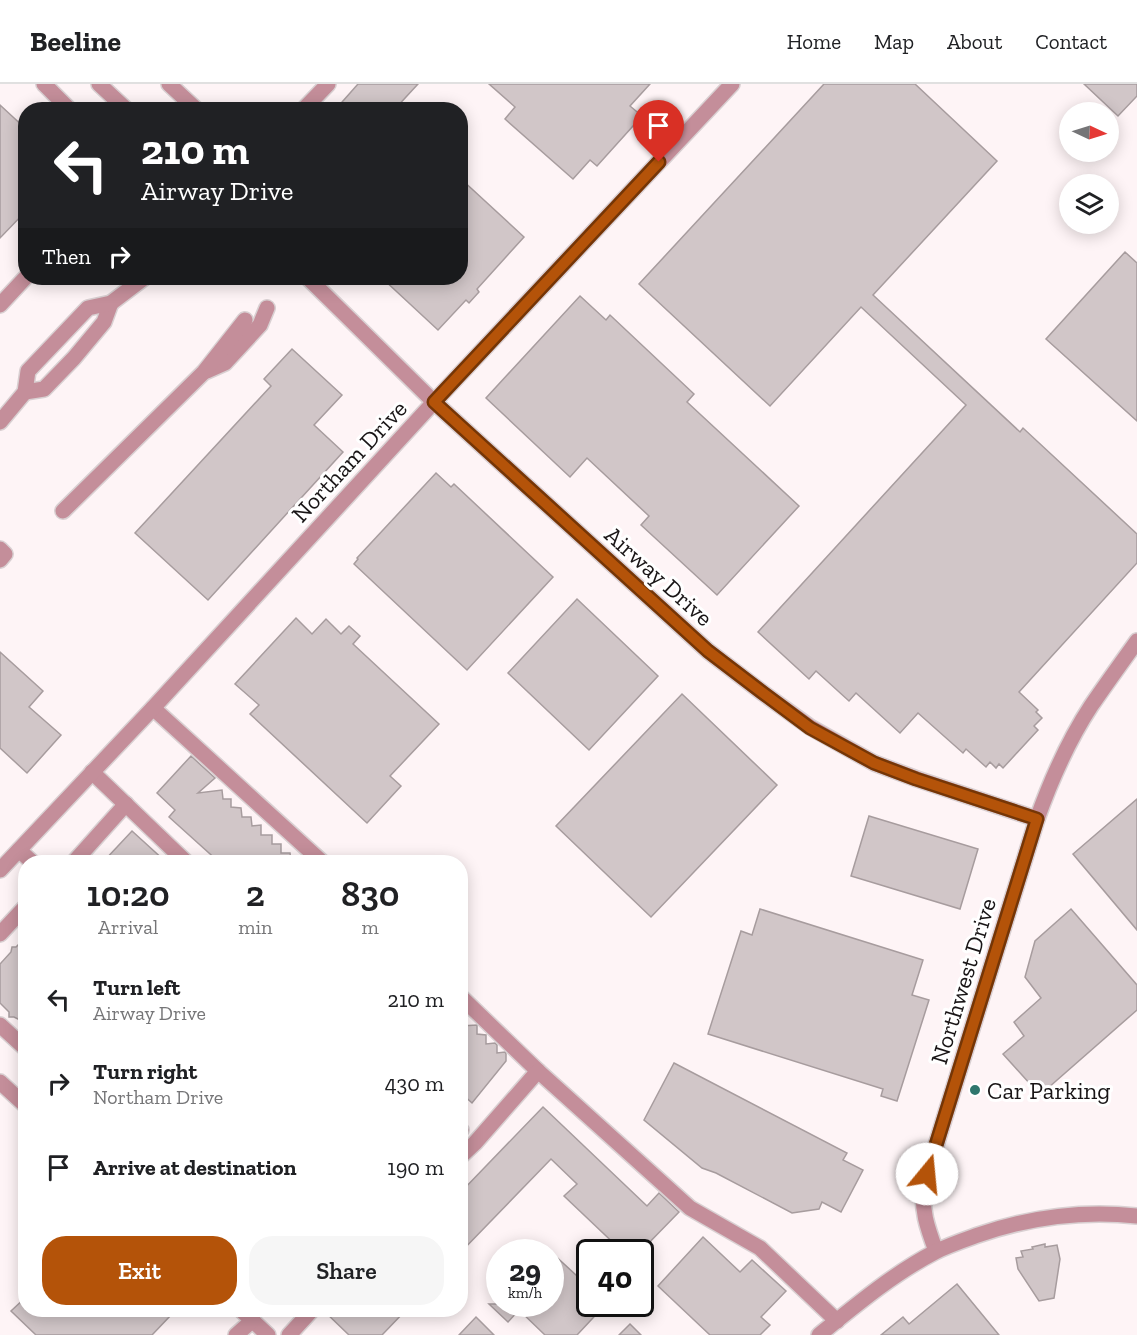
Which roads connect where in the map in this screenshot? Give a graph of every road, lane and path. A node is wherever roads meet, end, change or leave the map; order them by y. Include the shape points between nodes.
1 (44, 84) edge
2 (99, 84) edge
3 (169, 84) edge
4 (328, 84) edge
5 (732, 84) edge
6 (62, 102) edge
7 (119, 102) edge
8 (188, 102) edge
9 (311, 102) edge
10 (19, 285) edge
11 (135, 285) edge
12 (315, 285) edge
13 (111, 303) junction
14 (0, 305) edge
15 (267, 308) dead end
16 (245, 320) dead end
17 (204, 372) junction
18 (25, 392) junction
19 (434, 402) junction
20 (2, 415) edge
21 (63, 511) dead end
22 (0, 549) edge
23 (0, 560) edge
24 (1137, 641) edge
25 (153, 708) junction
26 (92, 772) junction
27 (126, 804) junction
28 (1037, 819) junction
29 (19, 850) junction
30 (24, 855) edge
31 (80, 855) edge
32 (179, 855) edge
33 (314, 855) edge
34 (0, 870) edge
35 (18, 913) edge
36 (3, 925) edge
37 (468, 1004) edge
38 (0, 1025) edge
39 (18, 1042) edge
40 (538, 1071) junction
41 (0, 1083) edge
42 (18, 1099) edge
43 (468, 1149) edge
44 (1137, 1216) edge
45 (936, 1251) junction
46 (249, 1317) edge
47 (306, 1317) edge
48 (253, 1320) junction
49 (837, 1321) junction
50 (236, 1335) edge
51 (268, 1335) edge
52 (289, 1335) edge
53 (819, 1335) edge

1 - 6 street
2 - 7 street
3 - 8 street
4 - 9 street
5 - 19 street, Northam Drive
10 - 14 street
11 - 13 street
12 - 19 street, Airway Drive
13 - 18 street via 104,322 74,358 44,389
13 - 18 street via 88,308 28,371
15 - 17 street via 260,325 225,363
16 - 17 street
17 - 21 street
18 - 20 street
19 - 25 street, Northam Drive
19 - 28 street, Airway Drive via 708,651 810,728 874,763
22 - 23 street via 5,554
24 - 28 street, Northwest Drive via 1064,754
25 - 26 street, Northam Drive
25 - 33 street
26 - 27 street
26 - 29 street, Northam Drive
27 - 31 street
27 - 32 street
28 - 45 street, Northwest Drive via 924,1184 924,1217
29 - 30 street
29 - 34 street, Northam Drive
35 - 36 street
37 - 40 street
38 - 39 street
40 - 43 street
40 - 49 street via 690,1208 760,1248
41 - 42 street
44 - 45 street via 1084,1213 1039,1218
45 - 49 street via 875,1290
46 - 48 street
47 - 52 street
48 - 50 street
48 - 51 street
49 - 53 street

